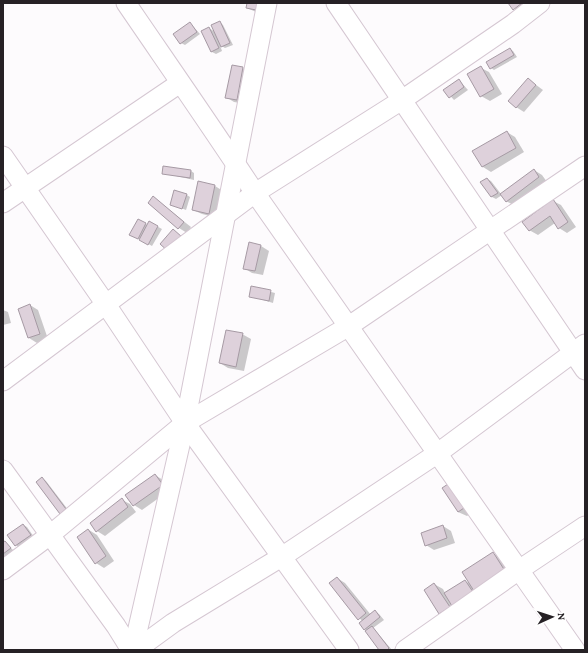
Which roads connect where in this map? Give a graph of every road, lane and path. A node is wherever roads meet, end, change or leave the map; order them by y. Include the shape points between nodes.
1 (126, 3) edge
2 (267, 3) edge
3 (336, 3) edge
4 (540, 3) edge
5 (180, 83) junction
6 (402, 100) junction
7 (3, 156) edge
8 (236, 163) junction
9 (585, 166) edge
10 (25, 188) junction
11 (255, 192) junction
12 (3, 203) edge
13 (225, 215) junction
14 (490, 229) junction
15 (105, 303) junction
16 (349, 326) junction
17 (578, 348) edge
18 (585, 370) edge
19 (3, 381) edge
20 (185, 423) junction
21 (438, 453) junction
22 (3, 470) edge
23 (585, 526) edge
24 (50, 535) junction
25 (283, 556) junction
26 (3, 570) edge
27 (519, 570) junction
28 (132, 650) edge
29 (136, 650) edge
30 (349, 650) edge
31 (405, 650) edge
32 (575, 650) edge

1 - 5 street
2 - 8 street
3 - 6 street
4 - 6 street
5 - 8 street
5 - 10 street
6 - 11 street
6 - 14 street
7 - 10 street
8 - 11 street
8 - 13 street
9 - 14 street
10 - 12 street
10 - 15 street
11 - 13 street
11 - 16 street
13 - 15 street
13 - 20 street
14 - 16 street
14 - 17 street
15 - 19 street
15 - 20 street
16 - 20 street
16 - 21 street
17 - 18 street
17 - 21 street
20 - 24 street
20 - 25 street
20 - 28 street
21 - 25 street
21 - 27 street
22 - 24 street
23 - 27 street
24 - 26 street
24 - 28 street
25 - 29 street via 172,623
25 - 30 street
27 - 31 street
27 - 32 street

